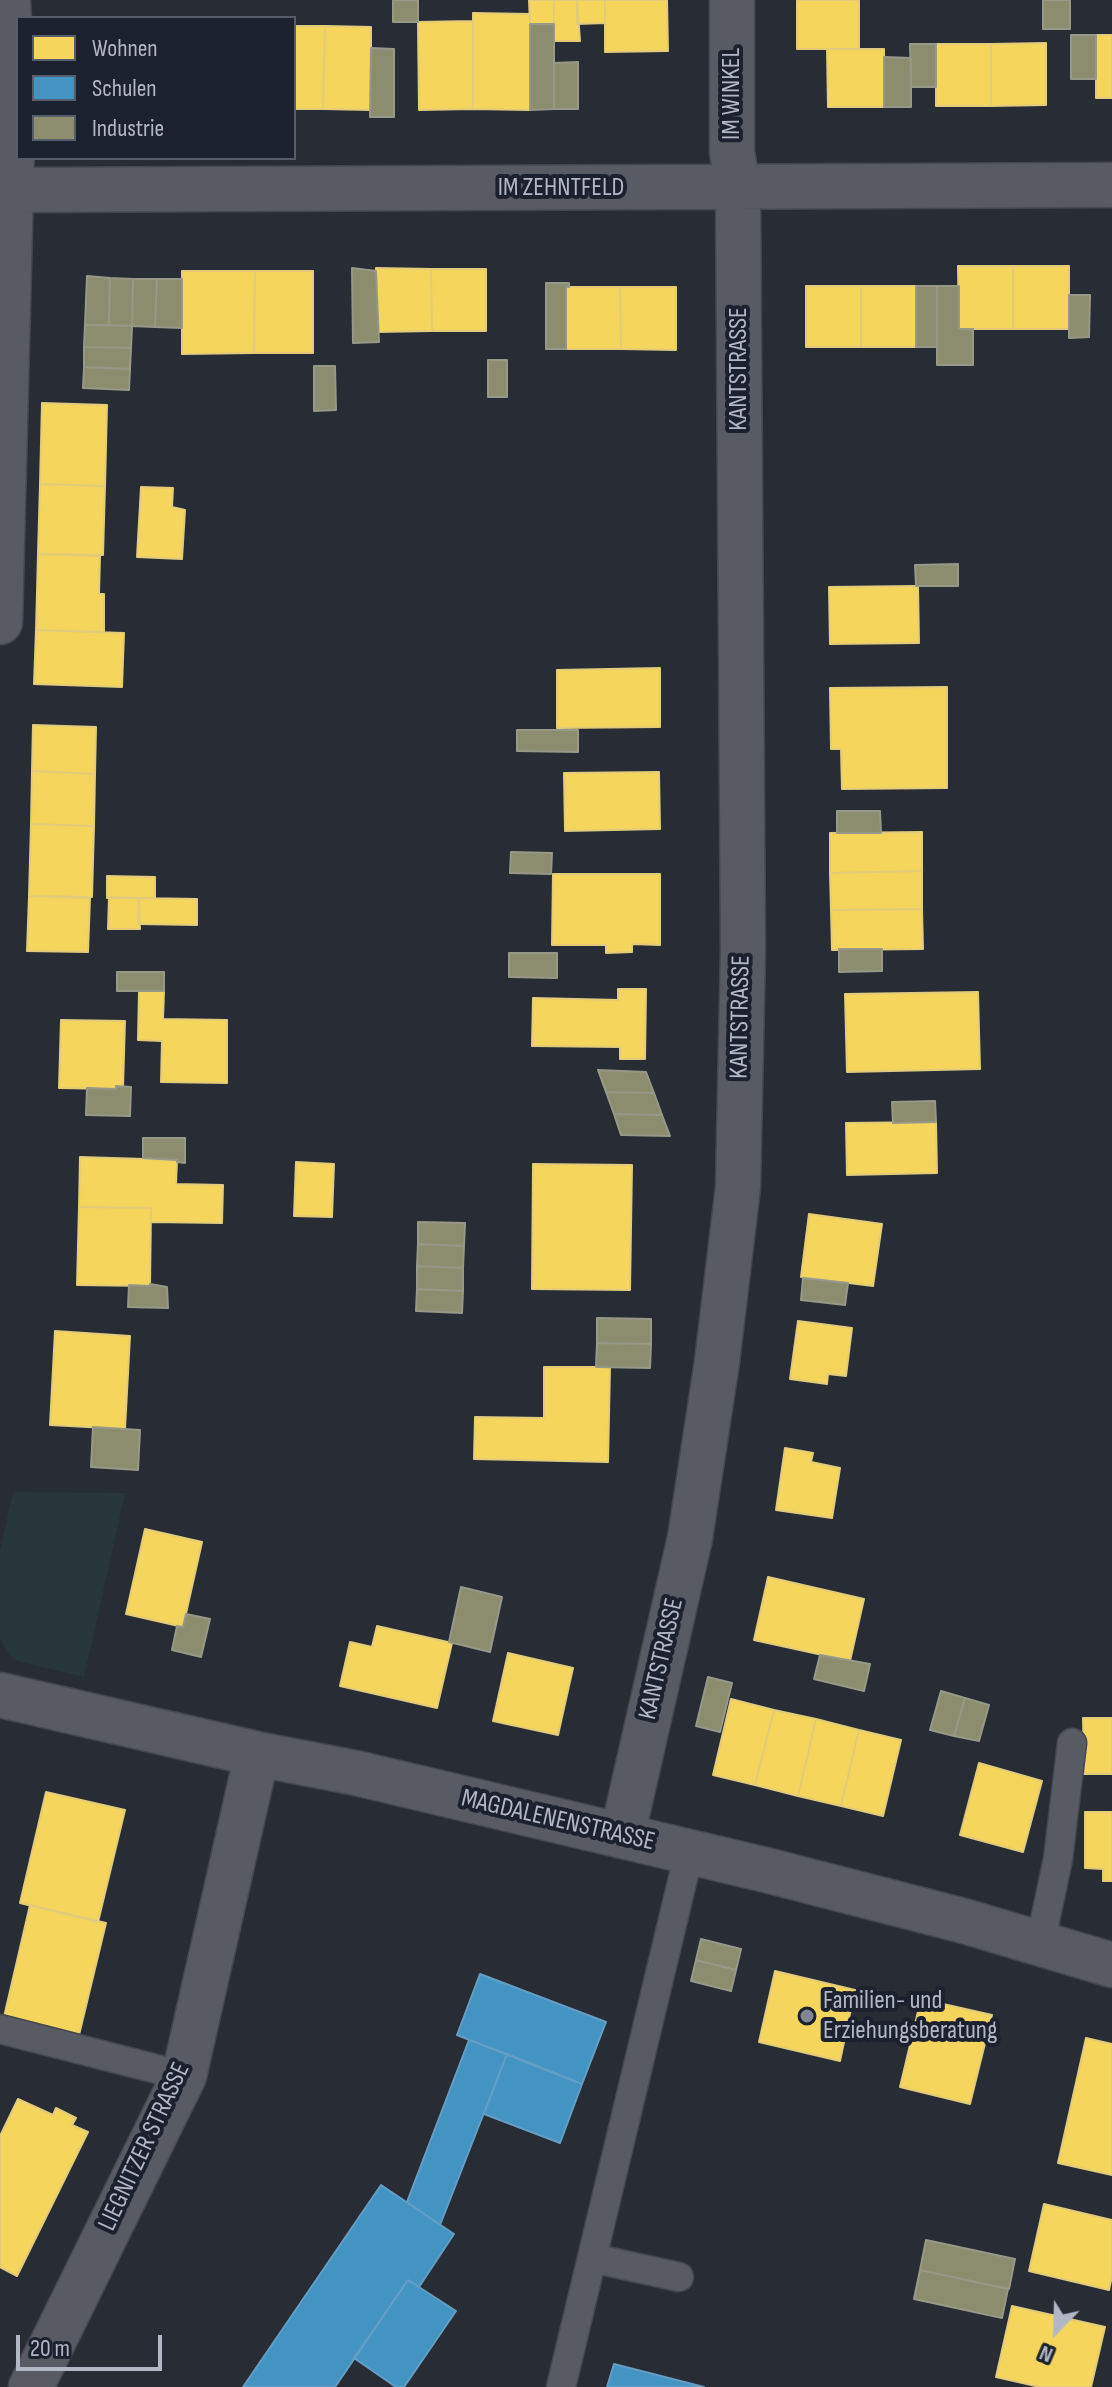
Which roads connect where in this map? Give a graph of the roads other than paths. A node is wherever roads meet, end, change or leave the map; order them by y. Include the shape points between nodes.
1 (8, 0) edge
2 (732, 0) edge
3 (1112, 185) edge
4 (738, 187) junction
5 (7, 214) edge
6 (0, 622) edge
7 (0, 1695) edge
8 (1072, 1743) dead end
9 (257, 1754) junction
10 (622, 1836) junction
11 (689, 1853) junction
12 (1040, 1944) junction
13 (1112, 1965) edge
14 (0, 2029) edge
15 (184, 2076) junction
16 (592, 2258) junction
17 (679, 2277) dead end
18 (31, 2387) edge
19 (561, 2387) edge

1 - 5 street via 13,108
2 - 4 street, IM WINKEL via 732,152
3 - 4 street, IM ZEHNTFELD
4 - 5 street, IM ZEHNTFELD
4 - 10 street, KANTSTRASSE via 743,935 738,1187 690,1538
5 - 6 street
7 - 9 street, MAGDALENENSTRASSE
8 - 12 lane via 1058,1859
9 - 10 street, MAGDALENENSTRASSE
9 - 15 street, LIEGNITZER STRASSE
10 - 11 street, MAGDALENENSTRASSE
11 - 12 street, MAGDALENENSTRASSE
11 - 16 lane
12 - 13 street, MAGDALENENSTRASSE
14 - 15 lane
15 - 18 street, LIEGNITZER STRASSE
16 - 17 lane
16 - 19 lane

